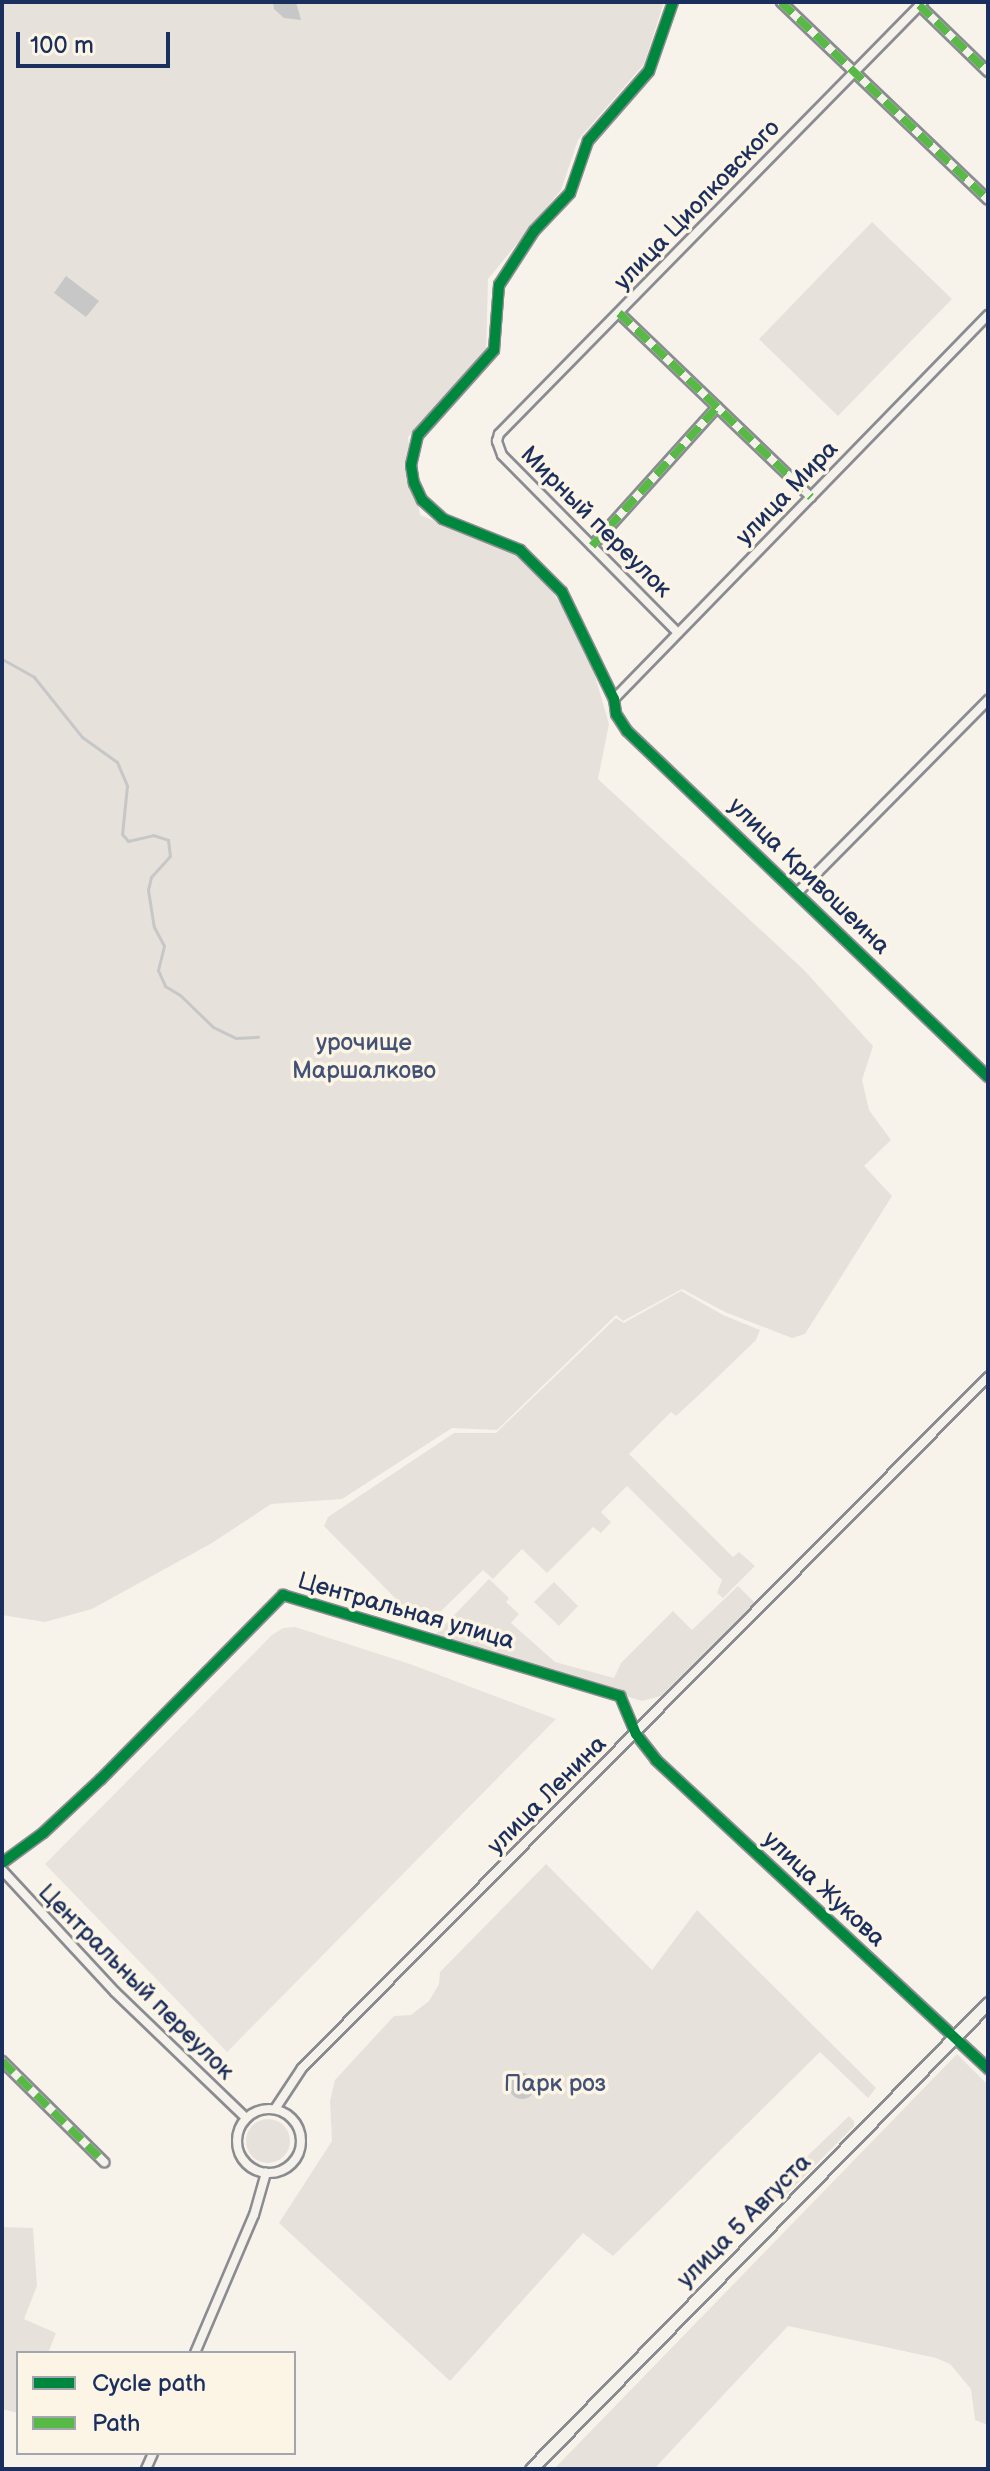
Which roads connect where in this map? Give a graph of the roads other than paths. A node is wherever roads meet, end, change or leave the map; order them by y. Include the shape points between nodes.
1 (673, 2) edge
2 (781, 2) edge
3 (921, 4) edge
4 (855, 72) junction
5 (988, 72) edge
6 (988, 200) edge
7 (619, 313) junction
8 (988, 315) edge
9 (717, 407) junction
10 (499, 434) joint
11 (811, 497) junction
12 (592, 546) junction
13 (678, 633) junction
14 (614, 699) junction
15 (988, 700) edge
16 (797, 893) junction
17 (988, 1077) edge
18 (988, 1377) edge
19 (636, 1734) junction
20 (2, 1863) edge
21 (2, 1870) edge
22 (988, 2003) edge
23 (955, 2038) junction
24 (2, 2061) edge
25 (988, 2069) edge
26 (275, 2109) junction
27 (246, 2118) junction
28 (104, 2162) dead end
29 (266, 2173) junction
30 (196, 2351) edge
31 (531, 2469) edge

1 - 14 street, улица Кривошеина via 649,71 588,141 570,193 534,231 499,285 494,350 418,435 411,465 414,483 431,510 520,550 562,592
2 - 4 street
3 - 4 street, улица Циолковского
3 - 5 street
4 - 6 street
4 - 7 street, улица Циолковского
7 - 9 street
7 - 10 street, улица Циолковского
8 - 11 street, улица Мира
9 - 11 street
9 - 12 street
10 - 12 street, Мирный переулок via 502,455
11 - 13 street, улица Мира
12 - 13 street, Мирный переулок
13 - 14 street, улица Мира
14 - 16 street, улица Кривошеина via 627,731
15 - 16 street
16 - 17 street, улица Кривошеина
18 - 19 street, улица Ленина
19 - 20 street, Центральная улица via 620,1696 283,1595 66,1812
19 - 23 street, улица Жукова via 656,1760
19 - 26 street, улица Ленина via 302,2068
21 - 27 street, Центральный переулок via 115,1992
22 - 23 street, улица 5 Августа
23 - 25 street, улица Жукова
23 - 31 street, улица 5 Августа
24 - 28 street
26 - 27 street
26 - 29 street via 295,2122 301,2145 289,2166
27 - 29 street via 236,2141 239,2153 255,2170
29 - 30 street via 254,2215

